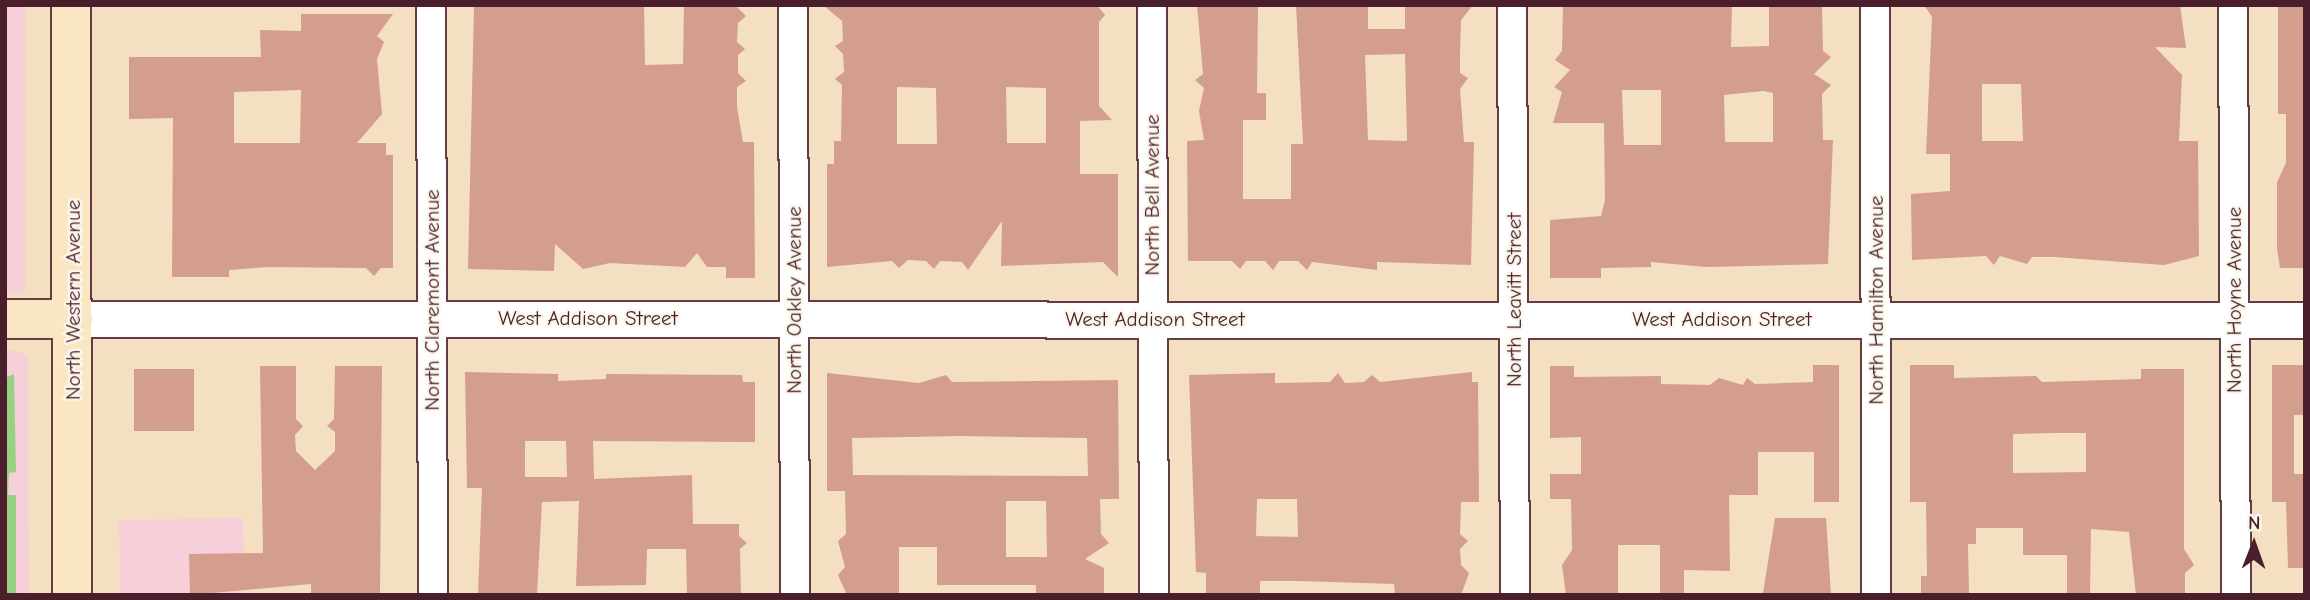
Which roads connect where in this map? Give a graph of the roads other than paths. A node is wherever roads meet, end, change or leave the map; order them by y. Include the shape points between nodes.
1 (71, 5) edge
2 (431, 5) edge
3 (793, 5) edge
4 (1152, 5) edge
5 (1512, 5) edge
6 (1875, 5) edge
7 (2233, 5) edge
8 (432, 318) junction
9 (5, 319) edge
10 (73, 319) junction
11 (794, 319) junction
12 (1153, 319) junction
13 (1514, 319) junction
14 (1875, 319) junction
15 (2235, 320) junction
16 (2305, 320) edge
17 (72, 595) edge
18 (433, 595) edge
19 (795, 595) edge
20 (1154, 595) edge
21 (1515, 595) edge
22 (1876, 595) edge
23 (2235, 595) edge

1 - 10 main road, North Western Avenue
2 - 8 street, North Claremont Avenue
3 - 11 street, North Oakley Avenue
4 - 12 street, North Bell Avenue
5 - 13 street, North Leavitt Street
6 - 14 street, North Hamilton Avenue
7 - 15 street, North Hoyne Avenue
8 - 10 street, West Addison Street
8 - 11 street, West Addison Street
8 - 18 street, North Claremont Avenue
9 - 10 main road, West Addison Street
10 - 17 main road, North Western Avenue
11 - 12 street, West Addison Street
11 - 19 street, North Oakley Avenue
12 - 13 street, West Addison Street
12 - 20 street, North Bell Avenue
13 - 14 street, West Addison Street
13 - 21 street, North Leavitt Street
14 - 15 street, West Addison Street
14 - 22 street, North Hamilton Avenue
15 - 16 street, West Addison Street
15 - 23 street, North Hoyne Avenue

